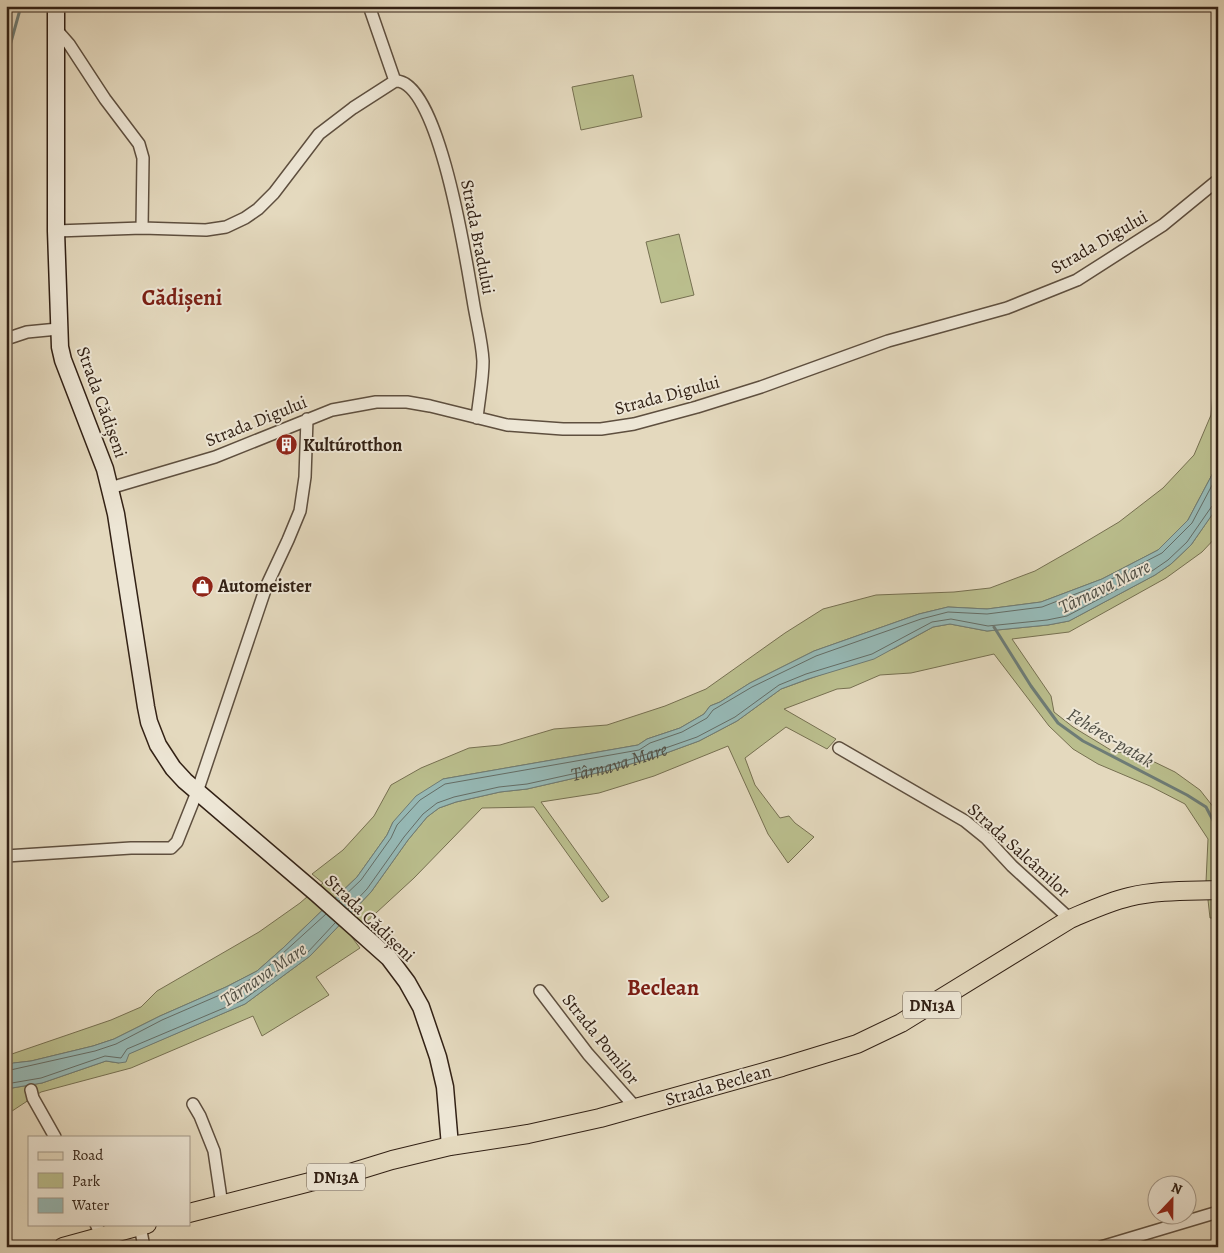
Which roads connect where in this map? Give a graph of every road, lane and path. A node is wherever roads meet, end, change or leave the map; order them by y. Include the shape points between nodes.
1 (56, 6) edge
2 (369, 6) edge
3 (55, 28) junction
4 (395, 82) junction
5 (1218, 180) edge
6 (142, 228) junction
7 (56, 231) junction
8 (58, 329) junction
9 (6, 338) edge
10 (477, 418) junction
11 (307, 419) junction
12 (110, 488) junction
13 (839, 748) dead end
14 (196, 792) junction
15 (6, 856) edge
16 (1218, 890) edge
17 (1070, 919) junction
18 (540, 991) dead end
19 (31, 1090) dead end
20 (193, 1104) dead end
21 (636, 1108) junction
22 (54, 1136) edge
23 (450, 1146) junction
24 (222, 1205) junction
25 (1218, 1212) edge
26 (190, 1214) edge
27 (135, 1226) edge
28 (144, 1226) edge
29 (98, 1230) edge
30 (64, 1247) edge
31 (144, 1247) edge
32 (1101, 1247) edge

1 - 3 main road, Strada Cădișeni
2 - 4 street
3 - 6 street via 138,144 143,158
3 - 7 main road, Strada Cădișeni
4 - 6 street via 319,134 274,193 245,218 226,227 206,230
4 - 10 street, Strada Bradului via 400,81 411,88 420,101 432,124 452,188 483,360
5 - 10 street, Strada Digului via 1163,226 1101,266 1077,280 1007,308 888,341 761,387 634,424 601,429 534,428
6 - 7 street
7 - 8 main road, Strada Cădișeni
8 - 9 street via 26,332
8 - 12 main road, Strada Cădișeni via 62,360 106,469
10 - 11 street, Strada Digului via 430,406 392,402 348,406
11 - 12 street, Strada Digului via 215,457
11 - 14 street via 300,511 266,587
12 - 14 main road, Strada Cădișeni via 149,722 164,755
13 - 17 street, Strada Salcâmilor via 965,821
14 - 15 street via 177,842 171,848
14 - 23 main road, Strada Cădișeni via 389,958 408,982 421,1007 438,1057 445,1087
16 - 17 main road, Strada Beclean / DN13A via 1173,891 1129,897
17 - 21 main road, Strada Beclean / DN13A via 942,999 874,1037
18 - 21 street, Strada Pomilor via 588,1054
19 - 22 street
20 - 24 street via 214,1151
21 - 23 main road, Strada Beclean / DN13A via 528,1134
23 - 24 main road, Strada Beclean / DN13A
24 - 26 main road, Strada Beclean / DN13A
25 - 32 street
27 - 29 main road
28 - 31 street
29 - 30 main road

